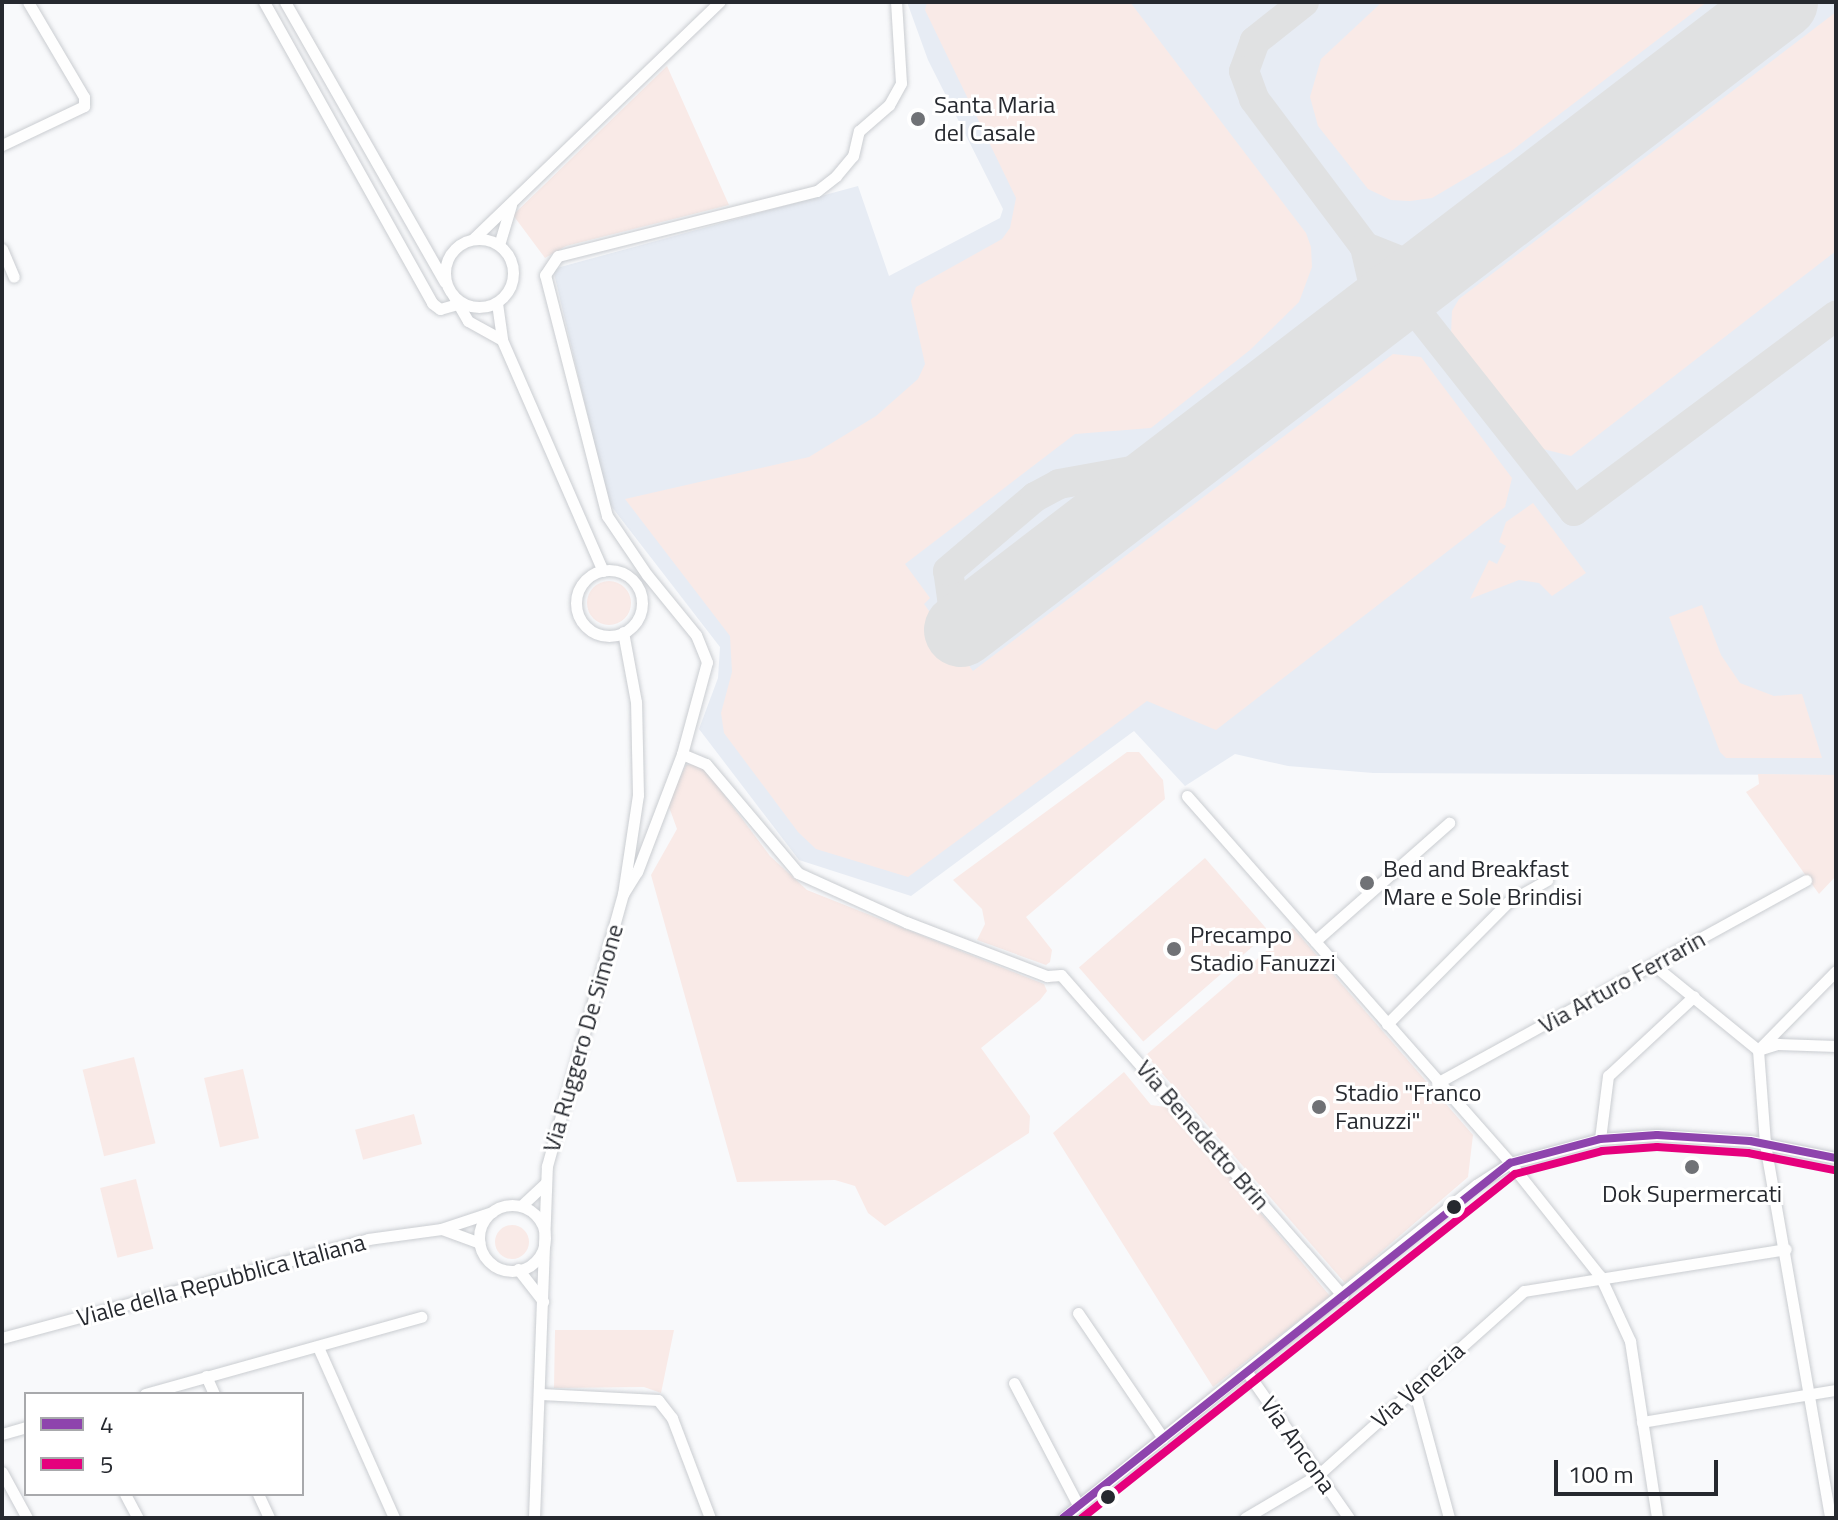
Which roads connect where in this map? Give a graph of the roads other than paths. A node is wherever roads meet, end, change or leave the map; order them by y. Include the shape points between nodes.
1 (28, 2) edge
2 (264, 2) edge
3 (285, 2) edge
4 (719, 2) edge
5 (896, 2) edge
6 (2, 145) edge
7 (515, 197) junction
8 (473, 239) junction
9 (499, 245) junction
10 (426, 247) junction
11 (2, 249) edge
12 (452, 251) junction
13 (14, 277) dead end
14 (445, 282) junction
15 (455, 300) junction
16 (497, 303) junction
17 (502, 340) junction
18 (603, 571) junction
19 (623, 632) junction
20 (682, 754) junction
21 (1187, 796) dead end
22 (1449, 823) dead end
23 (1547, 880) dead end
24 (1806, 880) dead end
25 (623, 894) junction
26 (1315, 941) junction
27 (1655, 966) junction
28 (1836, 971) edge
29 (1694, 996) junction
30 (1387, 1024) junction
31 (1836, 1046) edge
32 (1758, 1050) junction
33 (1437, 1083) junction
34 (1600, 1139) junction
35 (1765, 1144) junction
36 (1836, 1158) edge
37 (1510, 1163) junction
38 (546, 1183) junction
39 (521, 1206) junction
40 (492, 1212) junction
41 (441, 1229) junction
42 (545, 1236) junction
43 (480, 1243) junction
44 (1786, 1249) junction
45 (518, 1269) junction
46 (1600, 1276) junction
47 (1343, 1296) junction
48 (543, 1302) junction
49 (1078, 1313) dead end
50 (421, 1317) dead end
51 (2, 1338) edge
52 (318, 1347) junction
53 (1247, 1372) junction
54 (206, 1376) junction
55 (1014, 1383) dead end
56 (1414, 1389) junction
57 (1836, 1390) edge
58 (152, 1392) edge
59 (213, 1392) edge
60 (541, 1394) junction
61 (1810, 1394) junction
62 (1642, 1422) junction
63 (24, 1428) edge
64 (2, 1434) edge
65 (1163, 1438) junction
66 (2, 1472) edge
67 (1318, 1475) junction
68 (126, 1496) edge
69 (259, 1496) edge
70 (1077, 1511) edge
71 (27, 1518) edge
72 (138, 1518) edge
73 (269, 1518) edge
74 (394, 1518) edge
75 (534, 1518) edge
76 (710, 1518) edge
77 (1063, 1518) edge
78 (1245, 1518) edge
79 (1349, 1518) edge
80 (1449, 1518) edge
81 (1657, 1518) edge
82 (1830, 1518) edge

1 - 6 street via 84,97 84,106
2 - 15 street via 432,303 440,309
3 - 10 street
4 - 7 street
5 - 20 street via 901,83 889,105 859,131 853,156 817,191 558,256 545,275 607,516 703,649 706,673
7 - 8 street
7 - 9 street
8 - 9 street
8 - 12 street
9 - 16 street via 513,270 508,292
10 - 12 street
10 - 14 street
11 - 13 street
12 - 14 street
14 - 15 street
15 - 16 street via 467,306
15 - 17 street via 468,321
16 - 17 street
17 - 18 street
18 - 19 street via 627,576 640,592 640,612
18 - 19 street via 581,585 578,615 600,635
19 - 25 street via 639,741 638,795
20 - 25 street via 637,872
20 - 47 street, Via Benedetto Brin via 706,764 798,873 906,922 1047,976 1061,975
21 - 26 street
22 - 26 street
23 - 30 street via 1508,902
24 - 27 street, Via Arturo Ferrarin
25 - 38 street, Via Ruggero De Simone via 559,1115
26 - 30 street
27 - 29 street
27 - 33 street, Via Arturo Ferrarin
28 - 32 street
29 - 32 street
29 - 34 street via 1608,1076
30 - 33 street
31 - 32 street via 1778,1044
32 - 35 street
33 - 37 street
34 - 35 street via 1665,1136
34 - 37 street
35 - 36 street
35 - 44 street
37 - 46 street
37 - 47 street
38 - 39 street, Via Ruggero De Simone
38 - 42 street, Via Ruggero De Simone
39 - 40 street
39 - 42 street via 538,1217
40 - 41 street, Viale della Repubblica Italiana
40 - 43 street via 481,1229
41 - 43 street, Viale della Repubblica Italiana
41 - 51 street, Viale della Repubblica Italiana via 368,1239
42 - 45 street via 540,1255
42 - 48 street, Via Ruggero De Simone
43 - 45 street via 494,1265
44 - 46 street, Via Venezia
44 - 61 street
45 - 48 street
46 - 56 street, Via Venezia via 1524,1291
46 - 62 street via 1630,1341
47 - 53 street
48 - 60 street, Via Ruggero De Simone
49 - 65 street
50 - 52 street
52 - 54 street
52 - 74 street
53 - 65 street
53 - 67 street, Via Ancona
54 - 58 street
54 - 59 street
55 - 70 street
56 - 67 street, Via Venezia
56 - 80 street
57 - 61 street
60 - 75 street, Via Ruggero De Simone
60 - 76 street via 658,1400 672,1418
61 - 62 street
61 - 82 street
62 - 81 street
63 - 64 street
65 - 70 street
66 - 71 street
67 - 78 street, Via Venezia
67 - 79 street, Via Ancona
68 - 72 street
69 - 73 street
70 - 77 street

